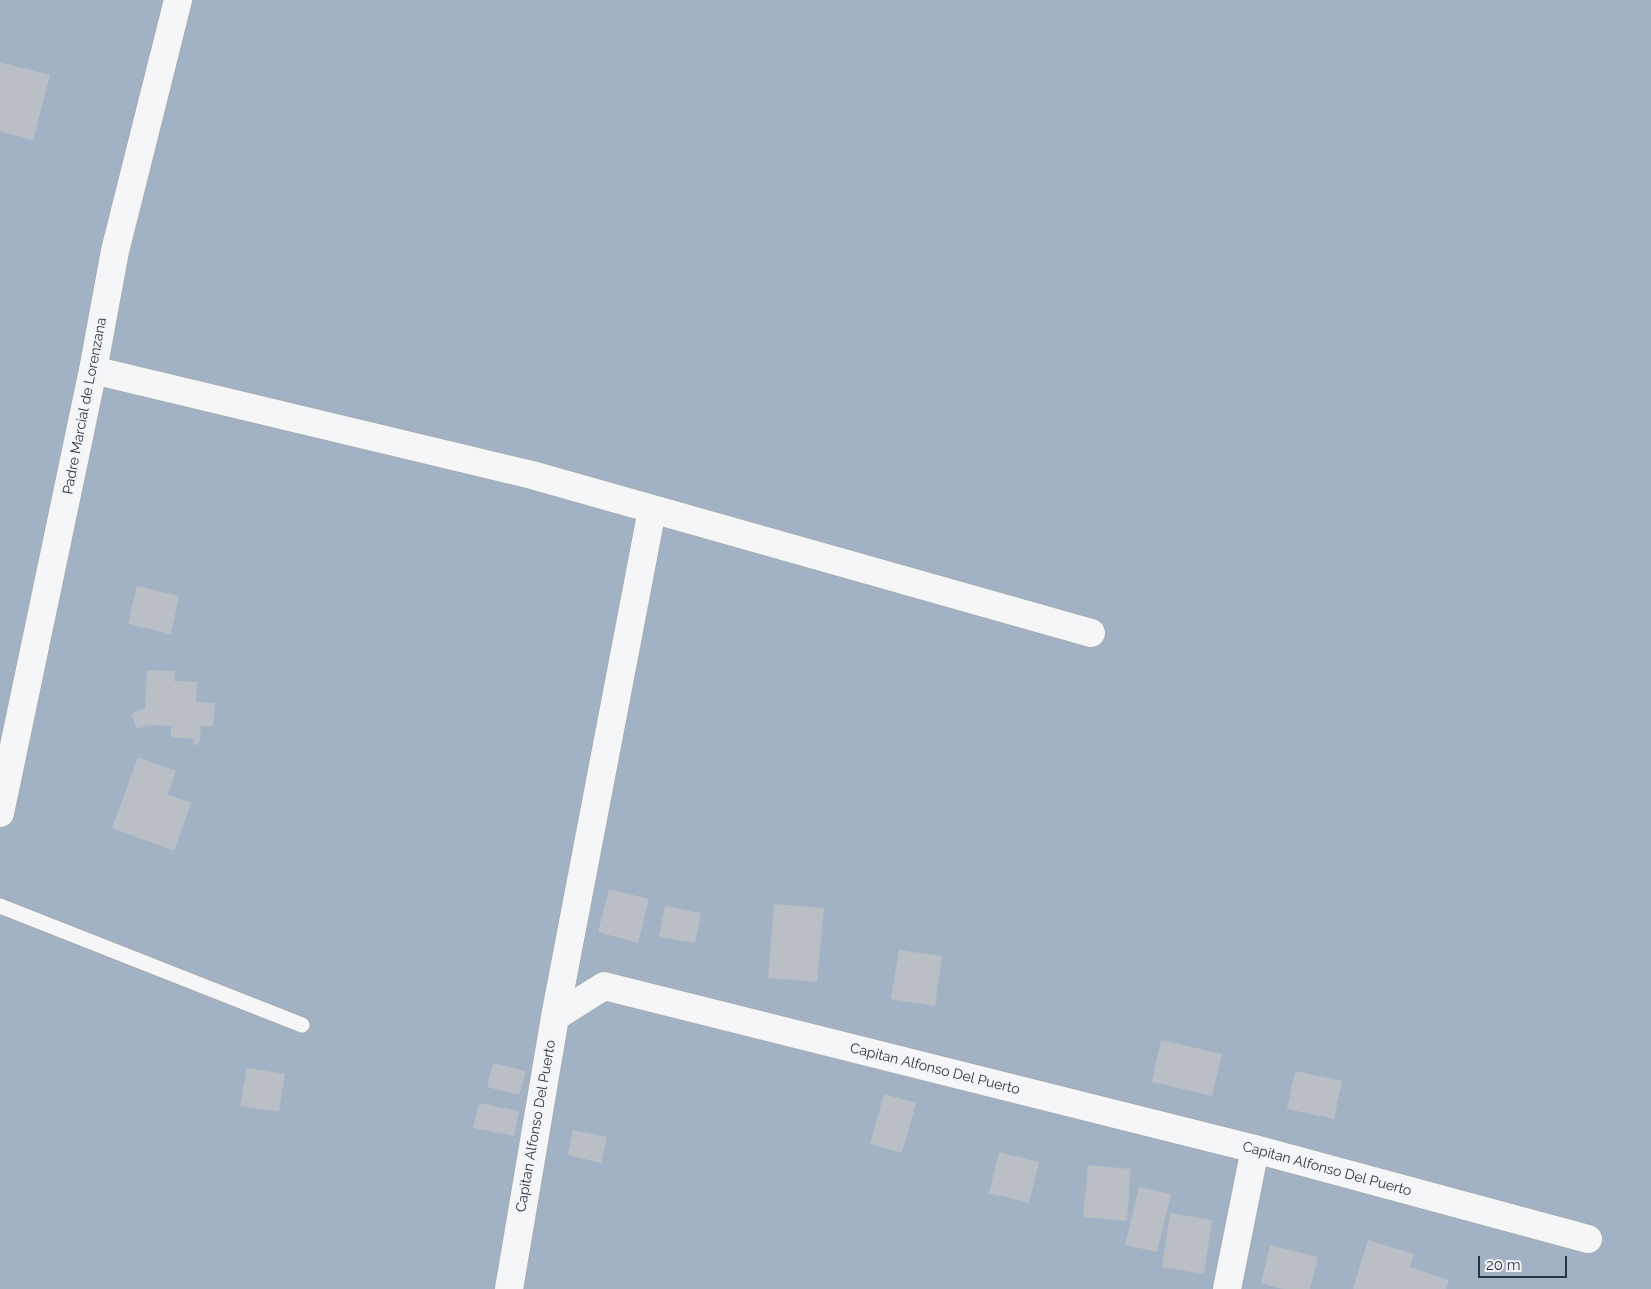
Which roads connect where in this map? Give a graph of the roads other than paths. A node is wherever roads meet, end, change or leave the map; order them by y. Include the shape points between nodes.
1 (178, 0) edge
2 (93, 370) junction
3 (652, 510) junction
4 (1091, 633) dead end
5 (0, 813) edge
6 (0, 906) edge
7 (555, 1017) junction
8 (302, 1025) dead end
9 (1255, 1149) junction
10 (1588, 1239) dead end
11 (509, 1289) edge
12 (1227, 1289) edge

1 - 2 street, Padre Marcial de Lorenzana via 115,251
2 - 3 street via 532,476
2 - 5 street, Padre Marcial de Lorenzana
3 - 4 street
3 - 7 street
6 - 8 lane
7 - 9 street, Capitan Alfonso Del Puerto via 604,986
7 - 11 street, Capitan Alfonso Del Puerto
9 - 10 street, Capitan Alfonso Del Puerto
9 - 12 street

